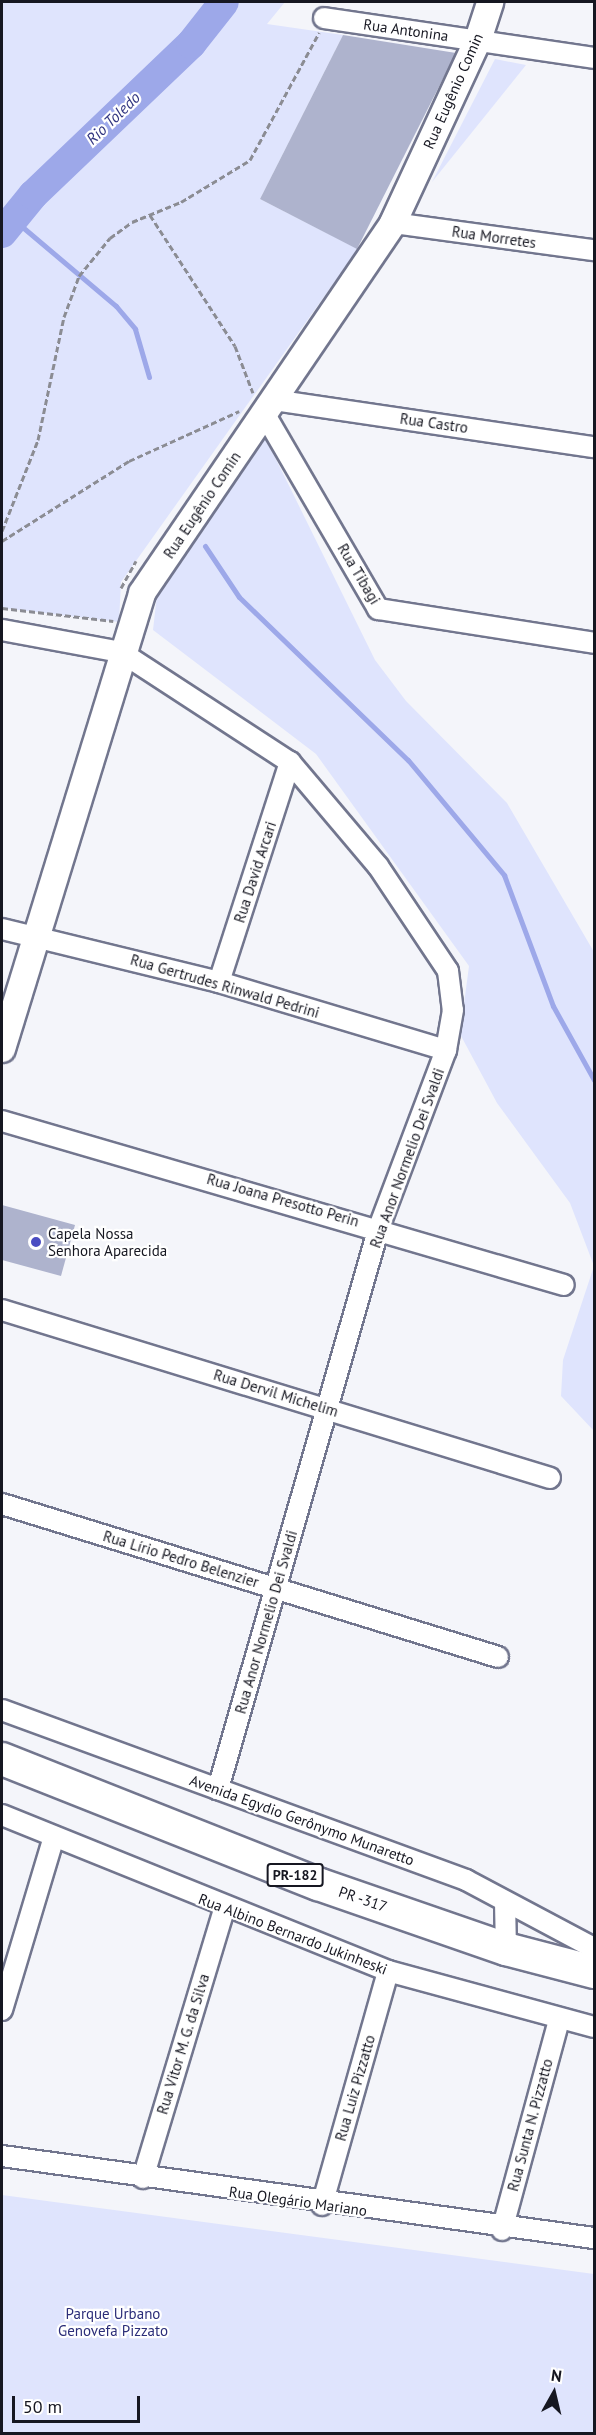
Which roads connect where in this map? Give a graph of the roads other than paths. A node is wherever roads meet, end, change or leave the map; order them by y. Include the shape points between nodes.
1 (490, 2) edge
2 (327, 26) road end
3 (478, 40) junction
4 (594, 58) edge
5 (393, 223) junction
6 (594, 250) edge
7 (261, 399) junction
8 (594, 447) edge
9 (2, 630) edge
10 (594, 643) edge
11 (121, 652) junction
12 (290, 762) junction
13 (2, 929) edge
14 (35, 935) junction
15 (219, 982) junction
16 (2, 1049) edge
17 (446, 1050) junction
18 (2, 1121) edge
19 (379, 1227) junction
20 (564, 1284) dead end
21 (2, 1310) edge
22 (327, 1408) junction
23 (550, 1478) dead end
24 (2, 1504) edge
25 (276, 1587) junction
26 (498, 1657) dead end
27 (2, 1710) edge
28 (2, 1759) edge
29 (218, 1789) junction
30 (2, 1815) edge
31 (54, 1837) junction
32 (505, 1902) junction
33 (224, 1909) junction
34 (594, 1948) edge
35 (506, 1949) junction
36 (388, 1971) junction
37 (594, 1972) edge
38 (2, 2010) edge
39 (559, 2020) junction
40 (594, 2027) edge
41 (2, 2156) edge
42 (143, 2178) junction
43 (322, 2205) junction
44 (502, 2230) junction
45 (594, 2238) edge

1 - 3 street, Rua Eugênio Comin
2 - 3 street, Rua Antonina
3 - 4 street, Rua Antonina
3 - 5 street, Rua Eugênio Comin
5 - 6 street, Rua Morretes
5 - 7 street, Rua Eugênio Comin
7 - 8 street, Rua Castro
7 - 10 street, Rua Tibagi via 378,609
7 - 11 street, Rua Eugênio Comin via 142,593
9 - 11 street
11 - 12 street, Rua Anor Normelio Dei Svaldi
11 - 14 street, Rua Eugênio Comin
12 - 15 street, Rua David Arcari
12 - 17 street, Rua Anor Normelio Dei Svaldi via 378,866 448,971 453,1010
13 - 14 street, Rua Gertrudes Rinwald Pedrini
14 - 15 street, Rua Gertrudes Rinwald Pedrini
14 - 16 street, Rua Eugênio Comin
15 - 17 street, Rua Gertrudes Rinwald Pedrini
17 - 19 street, Rua Anor Normelio Dei Svaldi
18 - 19 street, Rua Joana Presotto Perin
19 - 20 street, Rua Joana Presotto Perin
19 - 22 street, Rua Anor Normelio Dei Svaldi
21 - 22 street, Rua Dervil Michelim
22 - 23 street, Rua Dervil Michelim
22 - 25 street, Rua Anor Normelio Dei Svaldi
24 - 25 street, Rua Lírio Pedro Belenzier
25 - 26 street, Rua Lírio Pedro Belenzier
25 - 29 street, Rua Anor Normelio Dei Svaldi
27 - 29 street, Avenida Egydio Gerônymo Munaretto
28 - 35 main road, PR -317 / PR-182 via 242,1855
29 - 32 street, Avenida Egydio Gerônymo Munaretto via 466,1880
30 - 31 street, Rua Albino Bernardo Jukinheski
31 - 33 street, Rua Albino Bernardo Jukinheski
31 - 38 street
32 - 34 street, Avenida Egydio Gerônymo Munaretto
32 - 35 street
33 - 36 street, Rua Albino Bernardo Jukinheski
33 - 42 street, Rua Vitor M. G. da Silva
35 - 37 main road, PR -317 / PR-182
36 - 39 street, Rua Albino Bernardo Jukinheski
36 - 43 street, Rua Luiz Pizzatto
39 - 40 street, Rua Albino Bernardo Jukinheski
39 - 44 street, Rua Sunta N. Pizzatto
41 - 42 street, Rua Olegário Mariano
42 - 43 street, Rua Olegário Mariano
43 - 44 street, Rua Olegário Mariano
44 - 45 street, Rua Olegário Mariano

